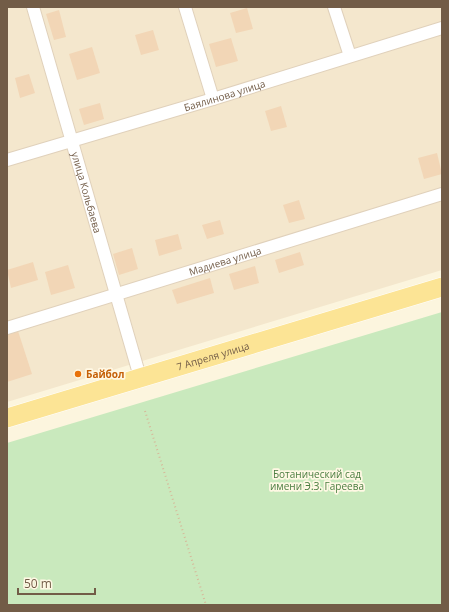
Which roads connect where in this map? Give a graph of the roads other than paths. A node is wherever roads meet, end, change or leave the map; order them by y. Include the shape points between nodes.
1 (33, 7) edge
2 (185, 7) edge
3 (334, 7) edge
4 (442, 28) edge
5 (350, 56) junction
6 (213, 99) junction
7 (70, 141) junction
8 (7, 160) edge
9 (442, 194) edge
10 (442, 287) edge
11 (116, 295) junction
12 (7, 328) edge
13 (140, 378) junction
14 (7, 418) edge

1 - 7 street, улица Кольбаева
2 - 6 street
3 - 5 street
4 - 5 street, Баялинова улица
5 - 6 street, Баялинова улица
6 - 7 street, Баялинова улица
7 - 8 street, Баялинова улица
7 - 11 street, улица Кольбаева
9 - 11 street, Мадиева улица
10 - 13 main road, 7 Апреля улица
11 - 12 street, Мадиева улица
11 - 13 street, улица Кольбаева
13 - 14 main road, 7 Апреля улица

